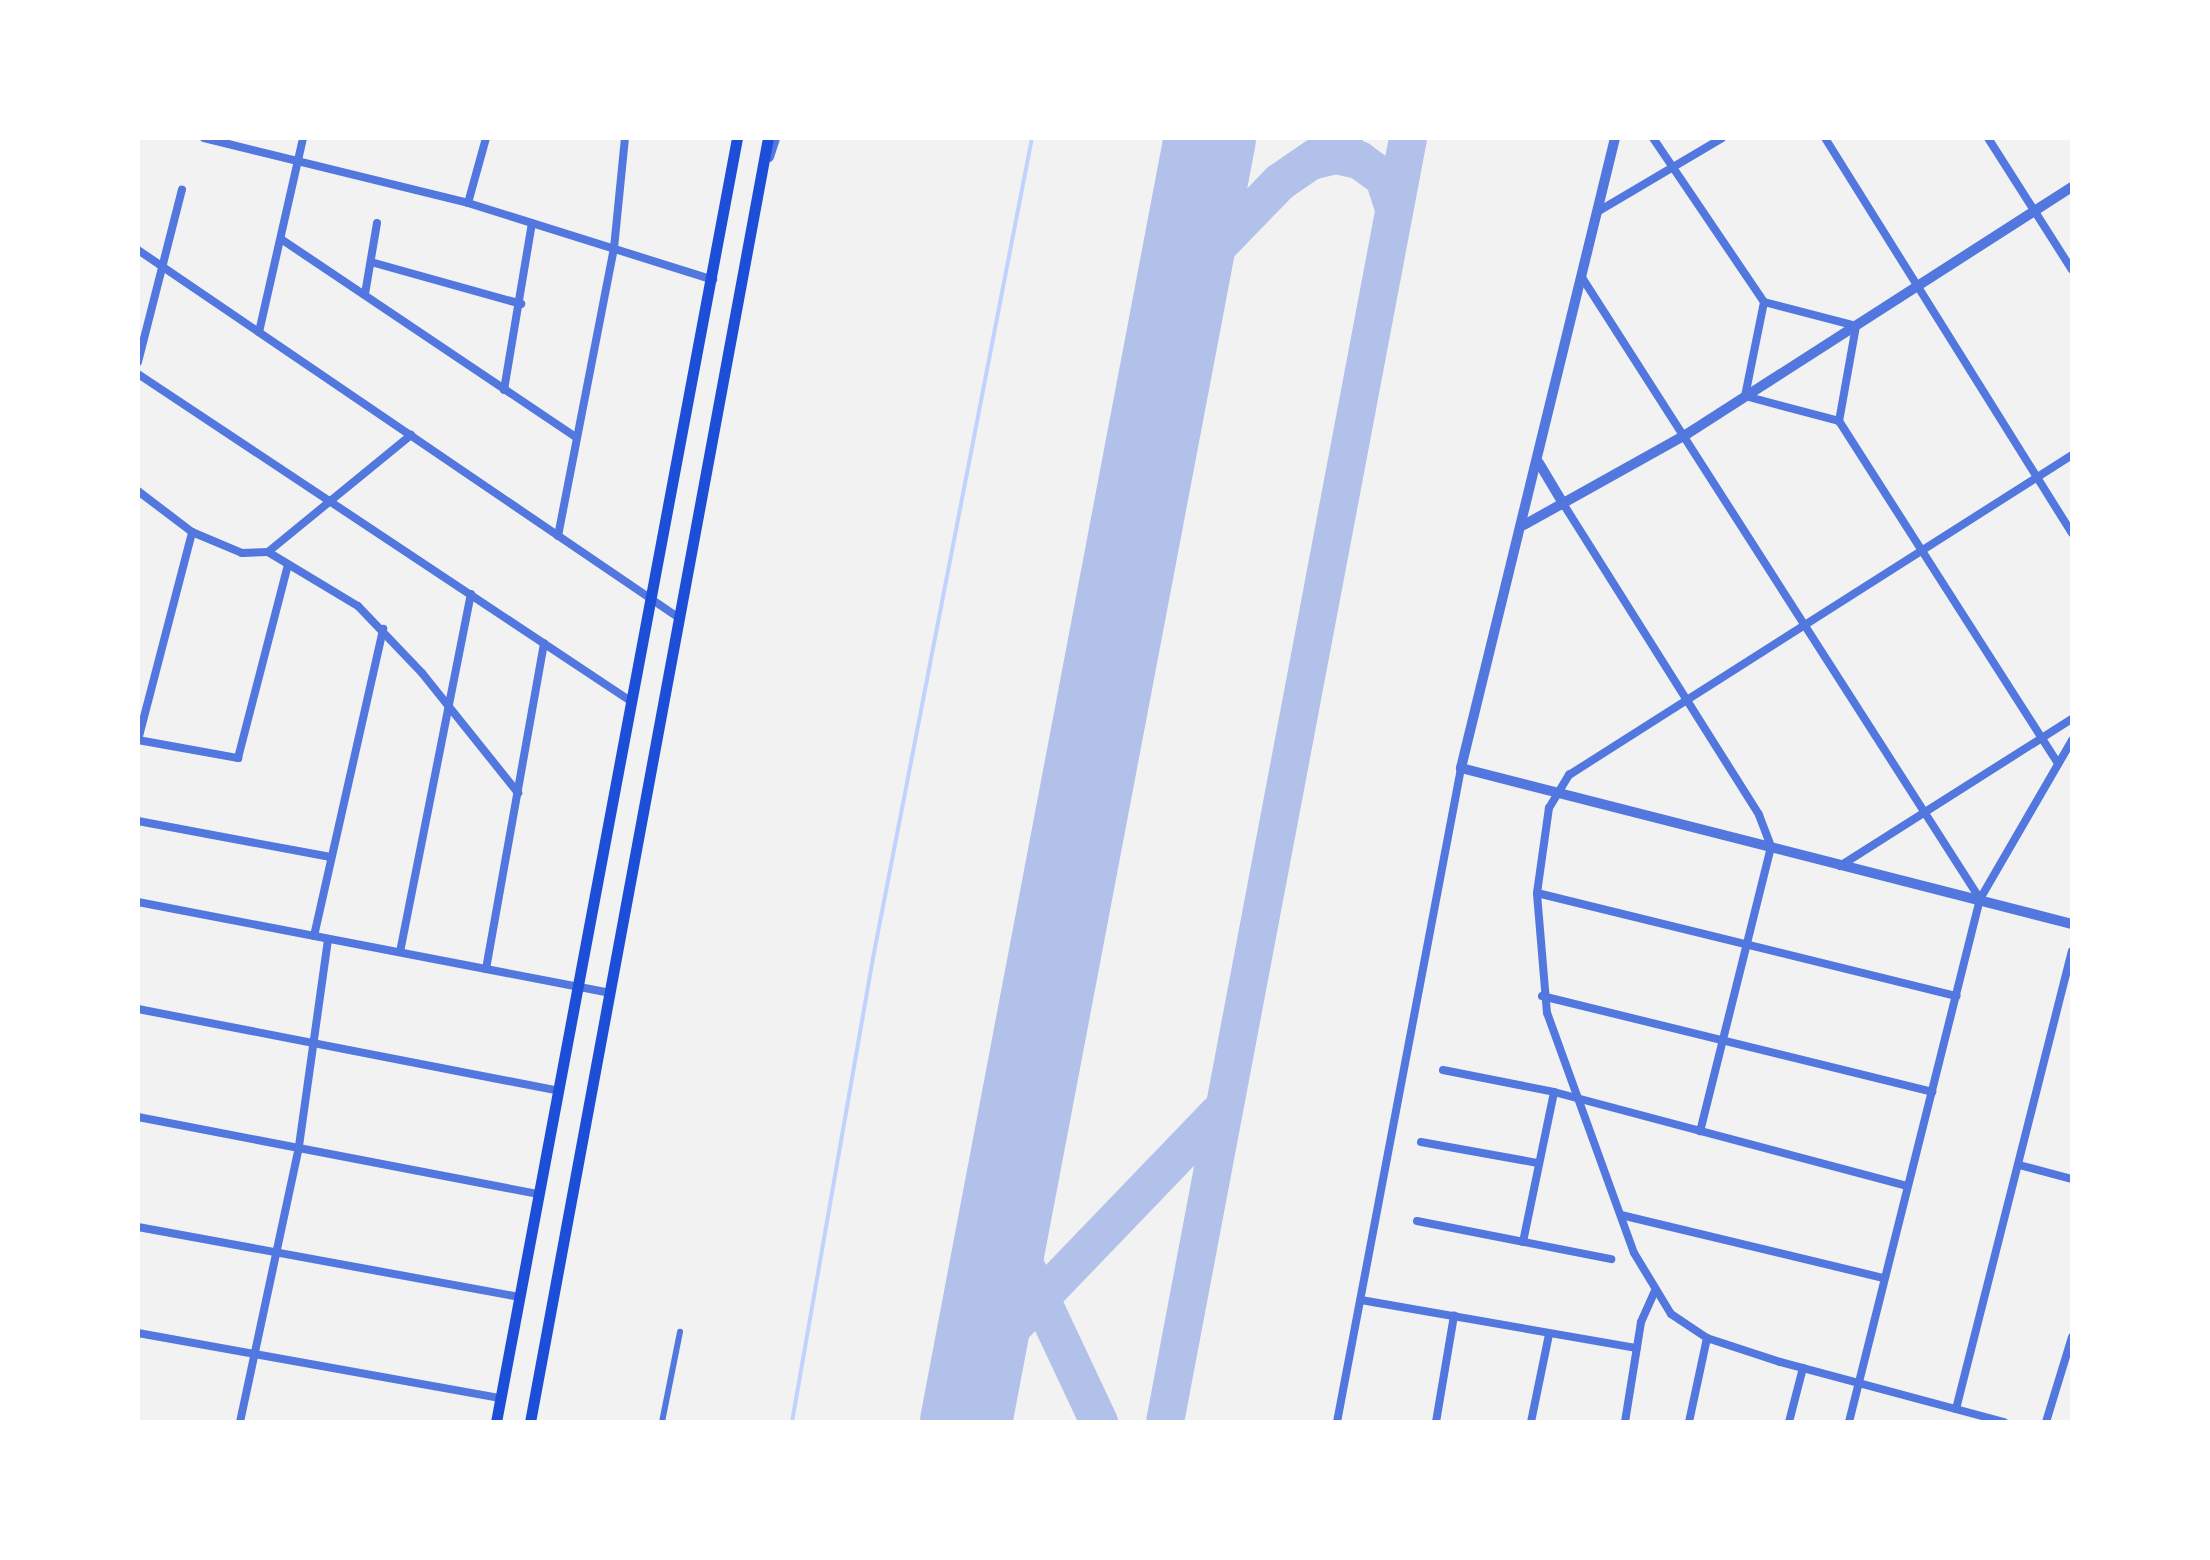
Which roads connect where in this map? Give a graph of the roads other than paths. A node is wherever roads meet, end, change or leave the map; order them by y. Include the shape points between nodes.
1 (204, 138) edge
2 (302, 138) edge
3 (486, 138) edge
4 (625, 138) edge
5 (737, 138) edge
6 (771, 138) edge
7 (1615, 138) edge
8 (1653, 138) edge
9 (1722, 138) edge
10 (1825, 138) edge
11 (1988, 138) edge
12 (297, 160) junction
13 (1674, 168) junction
14 (2072, 187) edge
15 (182, 190) dead end
16 (468, 203) junction
17 (2034, 211) junction
18 (1592, 214) junction
19 (376, 223) dead end
20 (532, 223) junction
21 (282, 238) junction
22 (614, 248) junction
23 (138, 250) edge
24 (371, 262) junction
25 (160, 265) junction
26 (2072, 270) edge
27 (1578, 273) junction
28 (713, 280) junction
29 (1917, 287) junction
30 (365, 294) junction
31 (1764, 302) junction
32 (521, 304) junction
33 (1856, 326) junction
34 (259, 332) junction
35 (138, 362) edge
36 (138, 374) edge
37 (504, 390) junction
38 (1745, 396) junction
39 (1839, 421) junction
40 (1687, 434) junction
41 (410, 435) junction
42 (576, 436) junction
43 (2072, 455) edge
44 (1539, 462) junction
45 (2038, 478) junction
46 (138, 491) edge
47 (333, 503) junction
48 (1564, 505) junction
49 (1524, 526) junction
50 (192, 532) junction
51 (2072, 533) edge
52 (558, 536) junction
53 (1921, 550) junction
54 (268, 552) junction
55 (287, 568) junction
56 (471, 594) junction
57 (652, 600) junction
58 (680, 618) junction
59 (1806, 624) junction
60 (382, 629) junction
61 (544, 643) junction
62 (1687, 700) junction
63 (632, 702) junction
64 (449, 708) junction
65 (2072, 720) edge
66 (138, 740) edge
67 (2042, 740) junction
68 (2072, 740) edge
69 (2058, 763) junction
70 (1460, 768) junction
71 (1555, 791) junction
72 (518, 793) junction
73 (1925, 813) junction
74 (138, 821) edge
75 (1771, 847) junction
76 (332, 858) junction
77 (1840, 866) junction
78 (1537, 893) junction
79 (1980, 899) junction
80 (138, 902) edge
81 (2070, 920) edge
82 (314, 936) junction
83 (328, 939) junction
84 (1745, 944) junction
85 (2072, 951) edge
86 (400, 952) junction
87 (486, 969) junction
88 (578, 987) junction
89 (609, 993) junction
90 (1542, 996) junction
91 (1957, 996) junction
92 (138, 1009) edge
93 (1722, 1038) junction
94 (317, 1044) junction
95 (1443, 1070) dead end
96 (558, 1091) junction
97 (1554, 1092) junction
98 (1932, 1092) junction
99 (1578, 1098) junction
100 (138, 1118) edge
101 (1700, 1130) junction
102 (1422, 1142) dead end
103 (299, 1146) junction
104 (1538, 1163) junction
105 (2019, 1166) junction
106 (2072, 1179) edge
107 (1907, 1186) junction
108 (538, 1194) junction
109 (1621, 1215) junction
110 (1417, 1222) dead end
111 (138, 1227) edge
112 (1523, 1242) junction
113 (276, 1255) junction
114 (1611, 1258) dead end
115 (1883, 1278) junction
116 (1655, 1290) junction
117 (519, 1297) junction
118 (1362, 1300) junction
119 (1454, 1316) junction
120 (680, 1332) dead end
121 (138, 1333) edge
122 (1548, 1334) junction
123 (2072, 1337) edge
124 (1707, 1338) junction
125 (1638, 1348) junction
126 (255, 1355) junction
127 (1803, 1368) junction
128 (1857, 1382) junction
129 (500, 1398) junction
130 (1956, 1409) junction
131 (240, 1422) edge
132 (496, 1422) edge
133 (530, 1422) edge
134 (662, 1422) edge
135 (1337, 1422) edge
136 (1436, 1422) edge
137 (1532, 1422) edge
138 (1624, 1422) edge
139 (1688, 1422) edge
140 (1789, 1422) edge
141 (1849, 1422) edge
142 (2004, 1422) edge
143 (2046, 1422) edge

1 - 12 street
2 - 12 street
3 - 16 street
4 - 22 street
5 - 28 main road
6 - 58 main road
7 - 18 street
8 - 13 street
9 - 13 street
10 - 29 street
11 - 17 street
12 - 16 street
12 - 21 street
13 - 18 street
13 - 31 street
14 - 17 street
15 - 25 street
16 - 20 street
17 - 26 street
17 - 29 street
18 - 27 street
19 - 24 street
20 - 22 street
20 - 32 street
21 - 30 street
21 - 34 street
22 - 28 street
22 - 42 street
23 - 25 street
24 - 30 street
24 - 32 street
25 - 34 street
25 - 35 street
27 - 40 street
27 - 44 street
28 - 57 main road
29 - 33 street
29 - 45 street
30 - 37 street
31 - 33 street
31 - 38 street
32 - 37 street
33 - 38 street
33 - 39 street
34 - 41 street
36 - 47 street
37 - 42 street
38 - 39 street
38 - 40 street
39 - 53 street
40 - 48 street
40 - 59 street
41 - 47 street
41 - 52 street
42 - 52 street
43 - 45 street
44 - 48 street
44 - 49 street
45 - 51 street
45 - 53 street
46 - 50 street
47 - 54 street
47 - 56 street
48 - 49 street
48 - 62 street
49 - 70 street
50 - 54 street via 242,553
50 - 66 street
52 - 57 street
53 - 59 street
53 - 67 street
54 - 55 street
55 - 60 street via 358,606
55 - 66 street via 241,754 220,758
56 - 61 street
56 - 64 street
57 - 58 street
57 - 63 main road
58 - 89 main road
59 - 62 street
59 - 73 street
60 - 64 street
60 - 76 street
61 - 63 street
61 - 72 street
62 - 71 street via 1606,748
62 - 75 street via 1759,815
63 - 88 main road
64 - 72 street
64 - 86 street
65 - 67 street
67 - 69 street
67 - 73 street
68 - 69 street
69 - 79 street
70 - 71 street
70 - 118 street
71 - 75 street
71 - 78 street
72 - 87 street
73 - 77 street
73 - 79 street
74 - 76 street
75 - 77 street
75 - 84 street
76 - 82 street
77 - 79 street
78 - 84 street
78 - 90 street
79 - 81 street
79 - 91 street
80 - 82 street
82 - 83 street
83 - 86 street
83 - 94 street
84 - 91 street
84 - 93 street
85 - 105 street
86 - 87 street
87 - 88 street
88 - 89 street
88 - 96 main road
89 - 133 main road
90 - 93 street
90 - 99 street
91 - 98 street
92 - 94 street
93 - 98 street
93 - 101 street
94 - 96 street
94 - 103 street
95 - 97 street
96 - 108 main road
97 - 99 street
97 - 104 street
98 - 107 street
99 - 101 street
99 - 109 street
100 - 103 street
101 - 107 street
102 - 104 street
103 - 108 street
103 - 113 street
104 - 112 street
105 - 106 street
105 - 130 street
107 - 115 street
108 - 117 main road
109 - 115 street
109 - 116 street
110 - 112 street
111 - 113 street
112 - 114 street
113 - 117 street
113 - 126 street
115 - 128 street
116 - 124 street via 1671,1314
116 - 125 street
117 - 129 main road
118 - 119 street
118 - 135 street
119 - 122 street
119 - 136 street
120 - 134 street
121 - 126 street
122 - 125 street
122 - 137 street
123 - 143 street
124 - 127 street
124 - 139 street
125 - 138 street
126 - 129 street
126 - 131 street
127 - 128 street
127 - 140 street
128 - 130 street
128 - 141 street
129 - 132 main road
130 - 142 street

